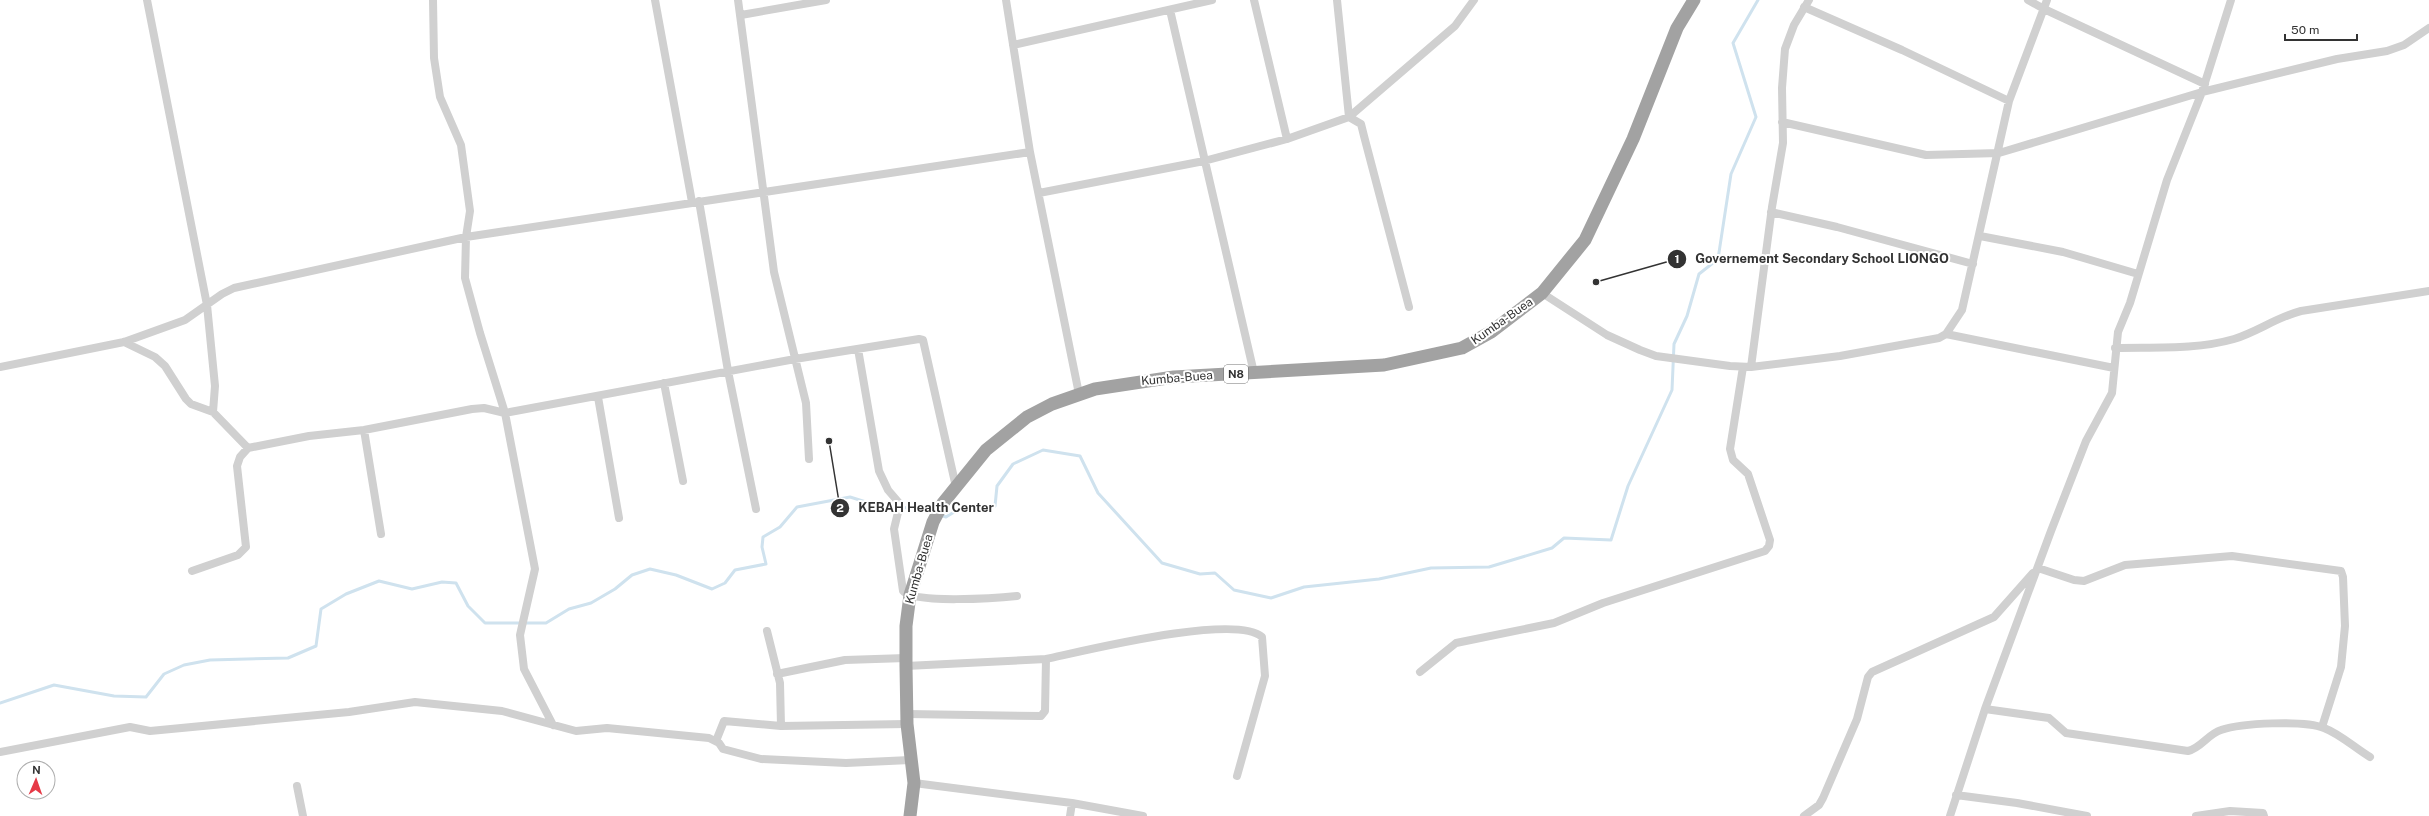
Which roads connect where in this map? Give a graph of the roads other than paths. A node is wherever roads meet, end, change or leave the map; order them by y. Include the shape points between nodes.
1 (147, 0) edge
2 (434, 0) edge
3 (655, 0) edge
4 (738, 0) edge
5 (826, 0) edge
6 (1006, 0) edge
7 (1212, 0) edge
8 (1254, 0) edge
9 (1337, 0) edge
10 (1474, 0) edge
11 (1694, 0) edge
12 (2028, 0) edge
13 (2047, 0) edge
14 (2230, 0) edge
15 (1806, 4) edge
16 (1170, 10) junction
17 (2044, 10) junction
18 (741, 15) junction
19 (2429, 28) edge
20 (1014, 45) junction
21 (2205, 84) junction
22 (2202, 92) junction
23 (2009, 101) junction
24 (1349, 117) junction
25 (1782, 122) junction
26 (1287, 139) junction
27 (1030, 152) junction
28 (1999, 153) junction
29 (1204, 161) junction
30 (764, 192) junction
31 (1039, 193) junction
32 (696, 202) junction
33 (1771, 212) junction
34 (1980, 236) junction
35 (466, 237) junction
36 (1973, 264) junction
37 (2138, 274) junction
38 (2429, 291) edge
39 (1542, 293) junction
40 (207, 305) junction
41 (1409, 307) dead end
42 (1946, 334) junction
43 (124, 342) junction
44 (2115, 348) junction
45 (858, 349) junction
46 (795, 359) junction
47 (0, 367) edge
48 (1747, 367) junction
49 (2114, 368) junction
50 (728, 371) junction
51 (1254, 373) junction
52 (664, 383) junction
53 (1079, 394) junction
54 (598, 397) junction
55 (213, 412) junction
56 (505, 413) junction
57 (364, 430) junction
58 (248, 448) junction
59 (809, 459) dead end
60 (683, 481) dead end
61 (956, 487) junction
62 (756, 509) dead end
63 (619, 518) dead end
64 (381, 534) dead end
65 (2038, 568) junction
66 (192, 571) dead end
67 (910, 595) junction
68 (1017, 596) dead end
69 (767, 630) dead end
70 (1046, 659) junction
71 (906, 662) junction
72 (1420, 672) dead end
73 (777, 674) junction
74 (1985, 709) junction
75 (907, 719) junction
76 (553, 725) junction
77 (781, 726) junction
78 (2322, 727) junction
79 (716, 741) junction
80 (0, 752) edge
81 (2370, 757) dead end
82 (910, 760) junction
83 (1237, 776) dead end
84 (914, 783) junction
85 (297, 786) dead end
86 (1956, 795) junction
87 (1072, 803) junction
88 (303, 816) edge
89 (910, 816) edge
90 (1070, 816) edge
91 (1143, 816) edge
92 (1804, 816) edge
93 (1950, 816) edge
94 (2087, 816) edge
95 (2196, 816) edge
96 (2264, 816) edge

1 - 40 street
2 - 35 street via 434,58 440,98 461,144 470,211
3 - 32 street
4 - 18 street
5 - 18 street
6 - 20 street
7 - 16 street
8 - 26 street
9 - 24 street
10 - 24 street via 1455,26
11 - 39 highway, Kumba-Buea / N8 via 1677,28 1633,139 1585,240
12 - 17 street
13 - 17 street
14 - 21 street
15 - 23 street
15 - 25 street via 1785,49
16 - 20 street
16 - 29 street
17 - 21 street
17 - 23 street
18 - 30 street
19 - 22 street via 2404,45 2387,51 2337,59
20 - 27 street
21 - 22 street
22 - 28 street
22 - 37 street via 2167,180
23 - 28 street
24 - 26 street
24 - 41 street via 1361,124
25 - 28 street via 1926,155
25 - 33 street via 1783,143
26 - 29 street
27 - 30 street
27 - 31 street
28 - 34 street
29 - 31 street
29 - 51 street
30 - 32 street
30 - 46 street via 774,272
31 - 53 street
32 - 35 street
32 - 50 street
33 - 36 street
33 - 48 street
34 - 36 street
34 - 37 street via 2063,252
35 - 40 street via 234,288
35 - 56 street via 465,278
36 - 42 street via 1962,310
37 - 44 street
38 - 44 street via 2287,314 2236,338 2210,345
39 - 48 street via 1607,335 1656,356
39 - 51 highway, Kumba-Buea / N8 via 1491,332 1462,348 1365,368
40 - 43 street via 185,320
40 - 55 street via 215,386
42 - 48 street via 1939,338 1840,356
42 - 49 street
43 - 47 street
43 - 55 street via 155,357 165,366 191,404
44 - 49 street
45 - 46 street
45 - 61 street via 923,340
45 - 67 street via 879,471 888,490 900,504 894,529 903,591
46 - 50 street
46 - 59 street via 806,403
48 - 72 street via 1730,449 1733,460 1748,474 1770,540 1766,551 1603,603 1554,623 1456,643
49 - 65 street via 2112,393 2086,441
50 - 52 street
50 - 62 street
51 - 53 highway, Kumba-Buea / N8 via 1164,378 1103,387
52 - 54 street
52 - 60 street
53 - 61 highway, Kumba-Buea / N8 via 1052,404 1018,423 986,450
54 - 56 street
54 - 63 street
55 - 58 street
56 - 57 street via 484,408
56 - 76 street via 535,569 520,635 522,656 527,677
57 - 58 street via 309,436
57 - 64 street
58 - 66 street via 240,456 237,466 246,547 238,555
61 - 67 highway, Kumba-Buea / N8 via 933,522
65 - 74 street
65 - 78 street via 2084,581 2125,565 2232,556 2341,571 2344,577 2345,626 2341,667
65 - 92 street via 1994,617 1872,672 1868,677 1857,719 1823,798 1819,805
67 - 68 street via 978,600
67 - 71 highway, Kumba-Buea / N8 via 906,626
69 - 73 street
70 - 71 street
70 - 75 street via 1044,715
70 - 83 street via 1185,631 1256,632 1262,637 1265,676
71 - 73 street via 845,660
71 - 75 highway, Kumba-Buea / N8
73 - 77 street via 780,683
74 - 78 street via 2050,718 2066,732 2188,751 2194,750 2222,730 2295,723
74 - 86 street
75 - 77 street
75 - 82 highway, Kumba-Buea / N8
76 - 79 street via 576,732 616,728
76 - 80 street via 495,710 415,702 349,712 150,731 130,727
77 - 79 street via 724,721
78 - 81 street
79 - 82 street via 723,749 761,759 846,762
82 - 84 highway, Kumba-Buea / N8
84 - 87 street
84 - 89 highway, Kumba-Buea / N8
85 - 88 street
86 - 93 street
86 - 94 street via 2008,801
87 - 90 street
87 - 91 street
95 - 96 street via 2242,811 2263,813

